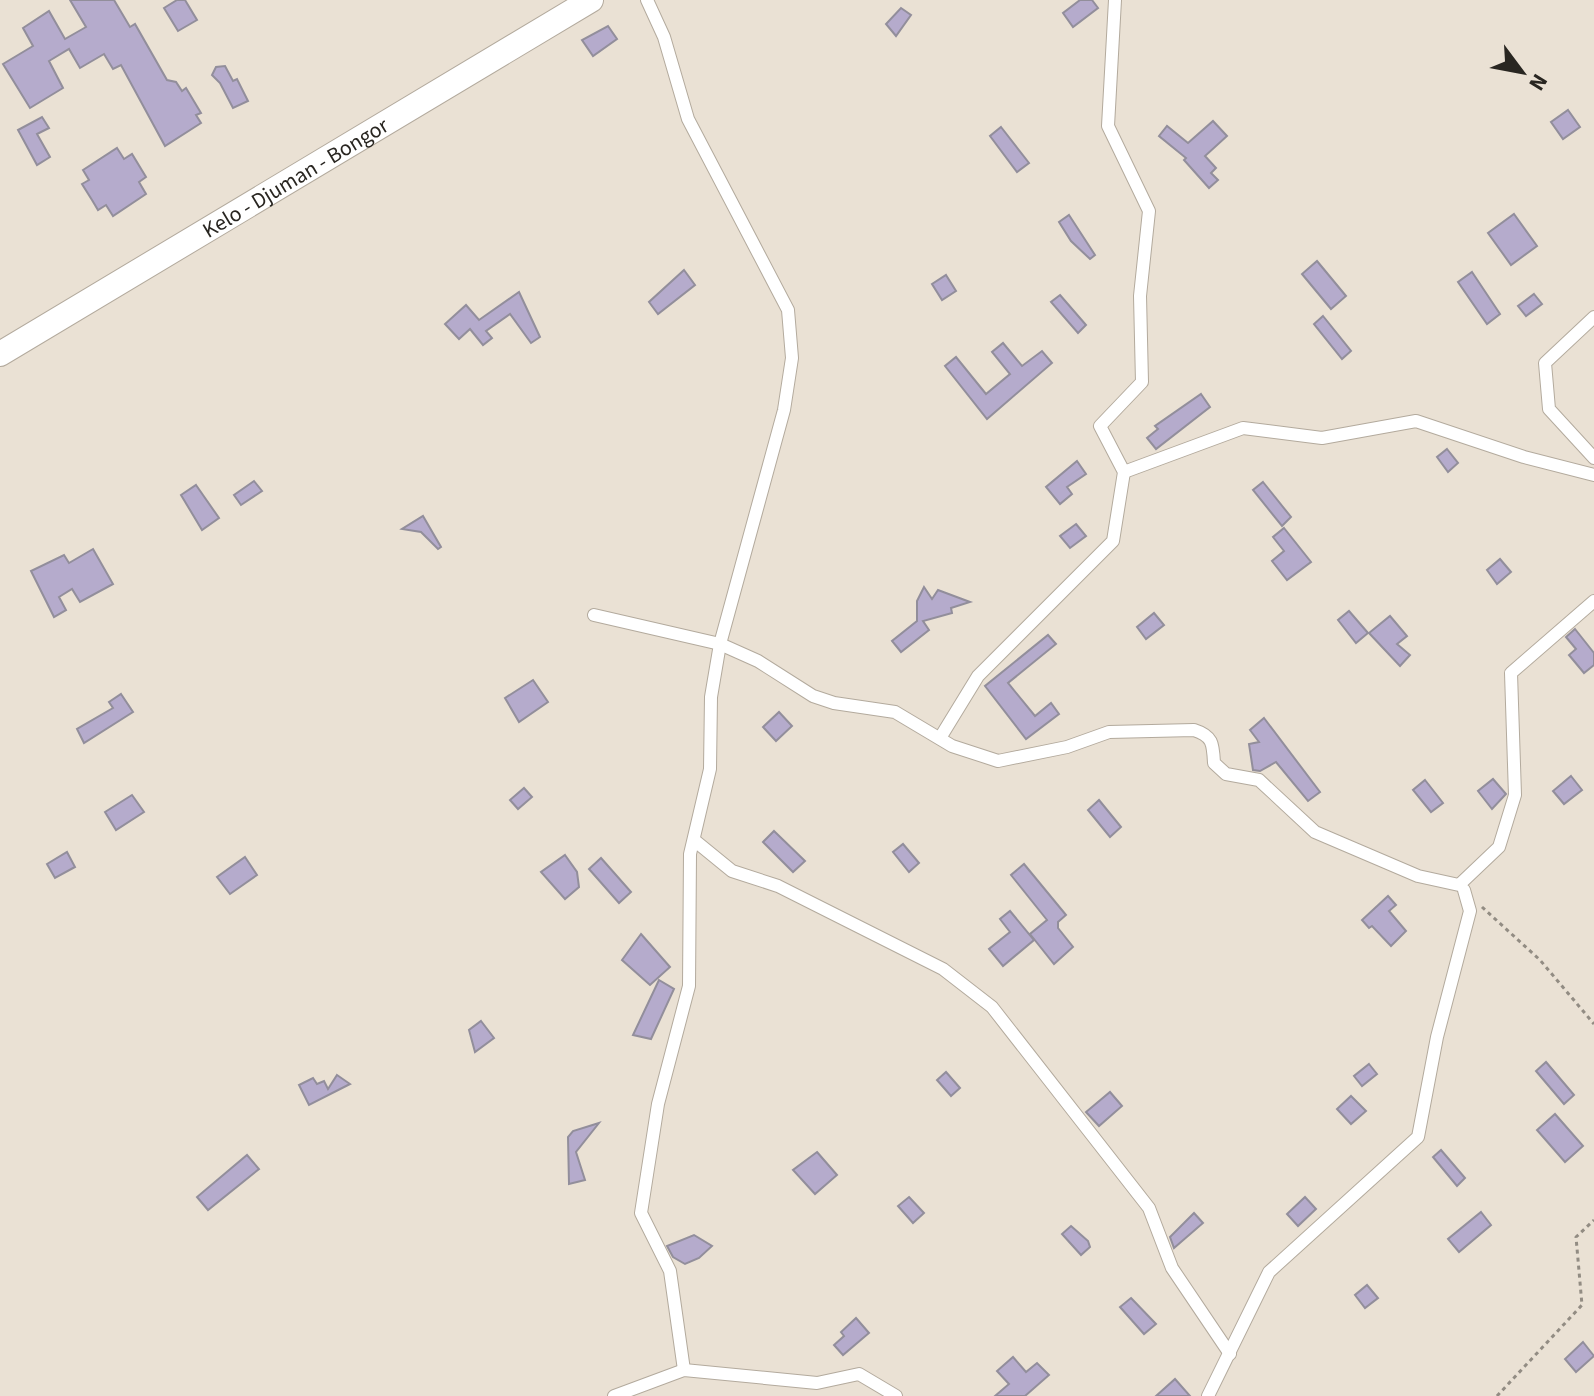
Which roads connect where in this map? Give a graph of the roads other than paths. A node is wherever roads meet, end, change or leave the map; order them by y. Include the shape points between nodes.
1 (591, 0) edge
2 (647, 0) edge
3 (1115, 0) edge
4 (1594, 317) edge
5 (0, 354) edge
6 (1594, 458) edge
7 (1124, 472) junction
8 (1594, 475) edge
9 (1594, 601) edge
10 (594, 615) dead end
11 (720, 644) junction
12 (940, 738) junction
13 (694, 840) junction
14 (1464, 890) road end
15 (1230, 1354) junction
16 (684, 1370) junction
17 (614, 1396) edge
18 (896, 1396) edge
19 (1208, 1396) edge

1 - 5 highway, Kelo - Djuman - Bongor
2 - 11 street via 664,37 688,119 788,310 792,358 784,410
3 - 7 street via 1108,126 1149,211 1140,296 1142,382 1100,426
4 - 6 street via 1545,363 1549,409
7 - 8 street via 1243,428 1322,438 1416,421
7 - 12 street via 1113,541 978,676
9 - 12 street via 1511,673 1515,795 1499,847 1459,885 1418,876 1315,832 1259,780 1226,774 1214,763 1208,734 1194,730 1109,732 998,761
10 - 11 street
11 - 12 street via 813,696 895,712
11 - 13 street via 711,697 710,769
13 - 15 street via 732,871 803,897 943,969 992,1007 1149,1208 1172,1268
13 - 16 street via 689,986 658,1104 641,1213 670,1271
14 - 15 street via 1470,911 1418,1137 1269,1272
15 - 19 street
16 - 17 street
16 - 18 street via 817,1383 859,1374

